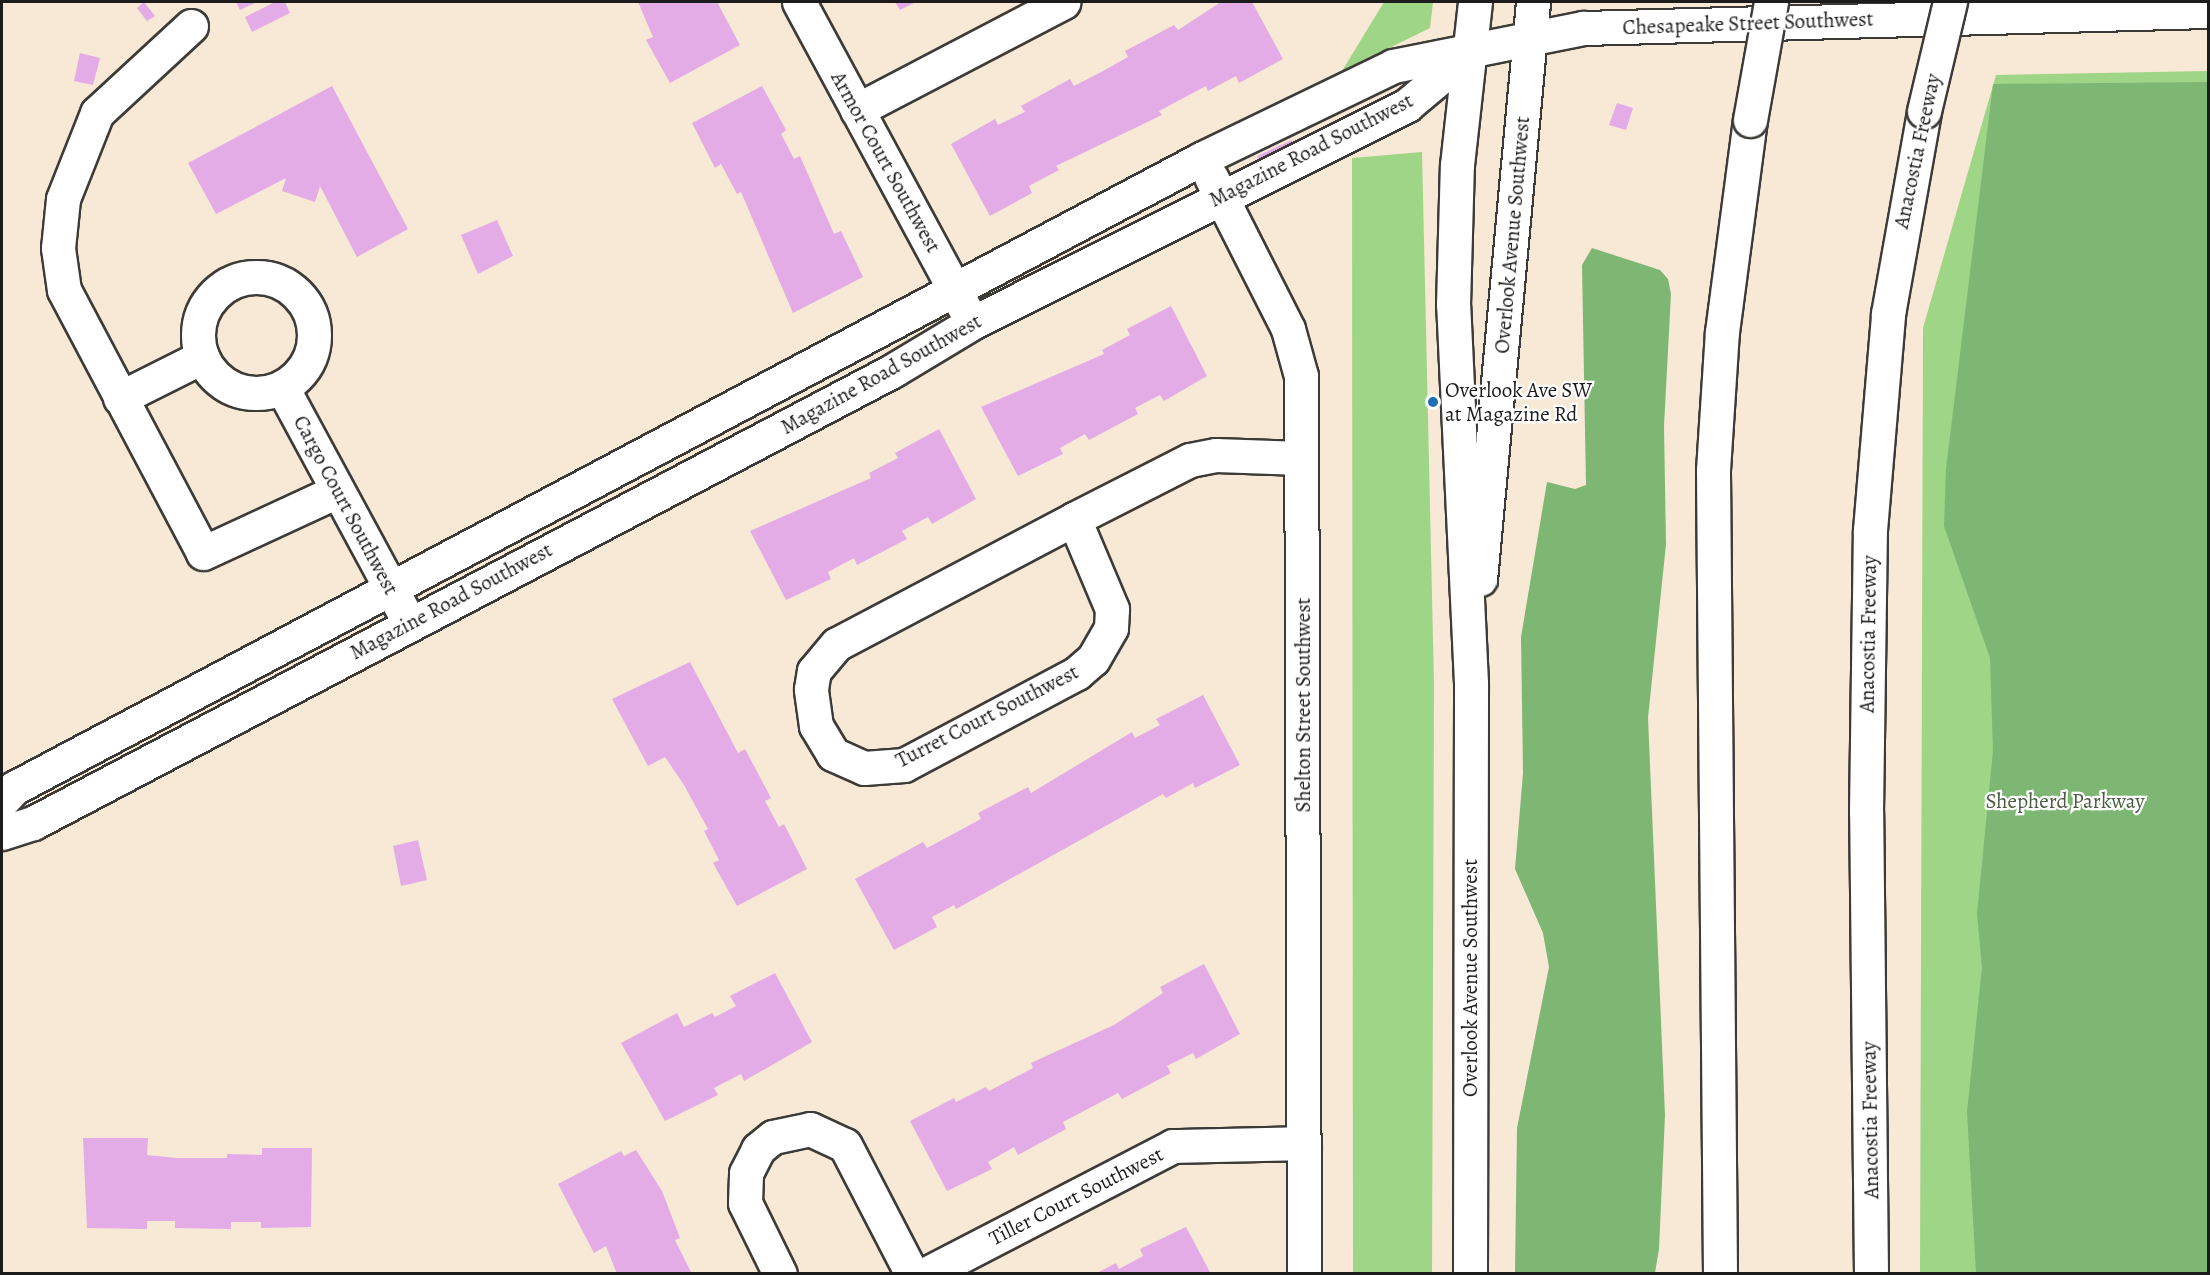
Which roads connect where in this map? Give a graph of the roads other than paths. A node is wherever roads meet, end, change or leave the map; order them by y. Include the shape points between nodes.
1 (799, 2) edge
2 (1064, 2) edge
3 (1475, 2) edge
4 (1533, 2) edge
5 (1680, 2) edge
6 (1771, 2) edge
7 (1950, 2) edge
8 (2208, 11) edge
9 (1720, 23) junction
10 (191, 27) dead end
11 (1529, 38) junction
12 (1469, 53) junction
13 (857, 110) junction
14 (1201, 159) junction
15 (1221, 197) junction
16 (957, 291) junction
17 (972, 323) junction
18 (202, 357) junction
19 (283, 389) junction
20 (120, 398) junction
21 (1301, 458) junction
22 (337, 491) junction
23 (1074, 519) junction
24 (393, 591) junction
25 (408, 622) junction
26 (1471, 683) junction
27 (2, 801) edge
28 (2, 833) edge
29 (1304, 1143) junction
30 (780, 1274) edge
31 (912, 1274) edge
32 (926, 1274) edge
33 (1305, 1274) edge
34 (1470, 1274) edge
35 (1720, 1274) edge
36 (1871, 1274) edge

1 - 13 main road, Armor Court Southwest
2 - 13 main road
3 - 12 main road, Overlook Avenue Southwest
4 - 11 main road, Overlook Avenue Southwest
5 - 9 main road
6 - 35 main road, bridge via 1750,120 1722,332 1713,470
7 - 36 main road, Anacostia Freeway, bridge via 1924,111 1888,314 1870,530 1866,812
8 - 9 main road, Chesapeake Street Southwest
9 - 11 main road, Chesapeake Street Southwest via 1583,28
10 - 20 main road via 97,113 63,199 58,248 64,290
11 - 12 main road, Chesapeake Street Southwest
11 - 26 main road, Overlook Avenue Southwest
12 - 14 main road, Magazine Road Southwest via 1393,66
12 - 15 main road, Magazine Road Southwest via 1407,105
12 - 26 main road, Overlook Avenue Southwest via 1457,165 1454,305
13 - 16 main road, Armor Court Southwest
14 - 15 main road, Shelton Street Southwest
14 - 16 main road, Magazine Road Southwest
15 - 17 main road, Magazine Road Southwest
15 - 21 main road, Shelton Street Southwest via 1296,353
16 - 17 main road, Armor Court Southwest
16 - 24 main road, Magazine Road Southwest
17 - 25 main road, Magazine Road Southwest via 892,371
18 - 19 main road via 214,376 234,389 256,393
18 - 19 main road via 197,335 202,313 214,294 234,280 256,276 278,280 298,294 315,335 310,357
18 - 20 main road
19 - 22 main road, Cargo Court Southwest
20 - 22 main road via 203,553
21 - 23 main road, Turret Court Southwest via 1203,456
21 - 29 main road, Shelton Street Southwest
22 - 24 main road, Cargo Court Southwest
23 - 23 main road, Turret Court Southwest via 1107,587 1112,609 1111,628 1093,659 1077,673 904,765 864,768 833,754 816,726 811,689 814,671 837,644
24 - 25 main road, Cargo Court Southwest
24 - 27 main road, Magazine Road Southwest via 14,789
25 - 28 main road, Magazine Road Southwest via 33,823
26 - 34 main road, Overlook Avenue Southwest
29 - 32 main road, Tiller Court Southwest via 1173,1146
29 - 33 main road, Shelton Street Southwest
30 - 31 main road via 745,1203 746,1173 758,1149 773,1137 810,1130 845,1145

